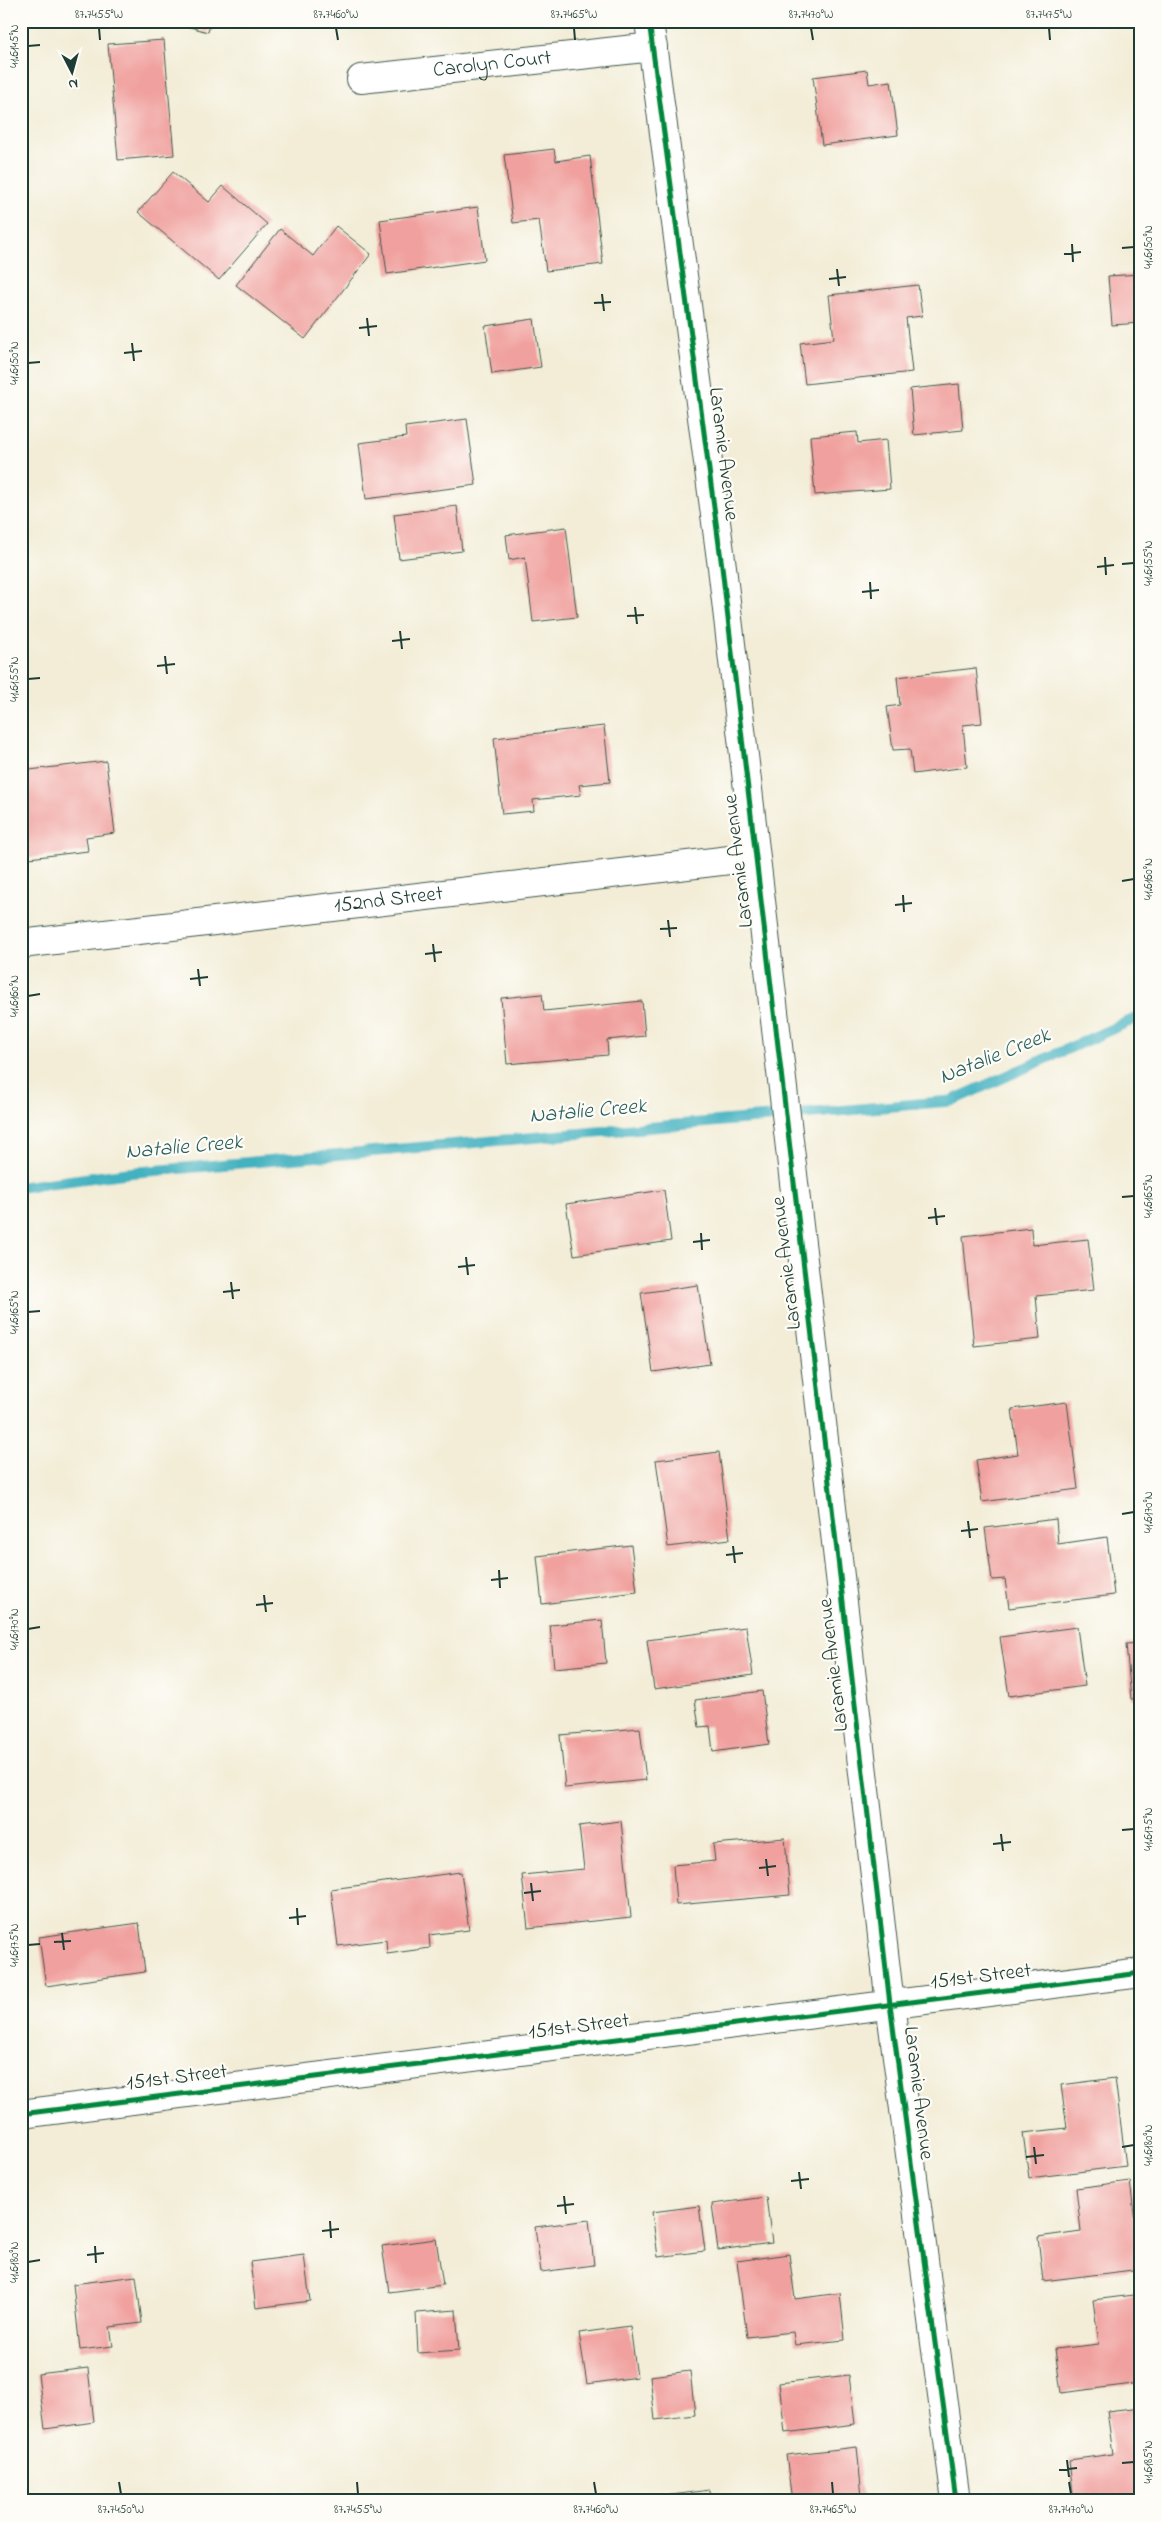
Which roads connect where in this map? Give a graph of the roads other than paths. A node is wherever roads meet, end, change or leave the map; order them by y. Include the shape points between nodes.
1 (651, 34) edge
2 (361, 79) dead end
3 (755, 857) junction
4 (21, 944) edge
5 (1141, 1973) edge
6 (890, 2004) junction
7 (21, 2114) edge
8 (956, 2501) edge

1 - 2 street, Carolyn Court
1 - 3 street, Laramie Avenue via 722,567
3 - 4 street, 152nd Street
3 - 6 street, Laramie Avenue
5 - 6 street, 151st Street
6 - 7 street, 151st Street
6 - 8 street, Laramie Avenue

